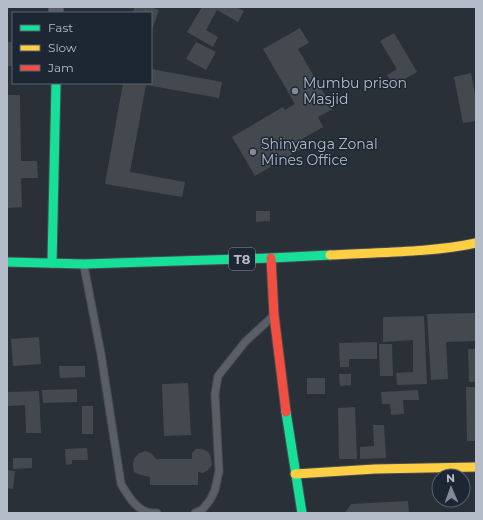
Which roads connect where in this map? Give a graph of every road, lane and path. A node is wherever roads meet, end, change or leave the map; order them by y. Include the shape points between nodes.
1 (56, 84) edge
2 (476, 243) edge
3 (271, 258) junction
4 (7, 262) edge
5 (52, 263) junction
6 (84, 264) junction
7 (274, 316) junction
8 (476, 467) edge
9 (295, 474) junction
10 (157, 513) edge
11 (195, 513) edge
12 (302, 513) edge

1 - 5 main road
2 - 3 main road, T8 via 408,251
3 - 6 main road, T8
3 - 7 main road
4 - 5 main road, T8
5 - 6 main road, T8
6 - 10 lane via 121,484 139,508
7 - 9 main road
7 - 11 lane via 245,342 218,376 215,394 219,471 210,500 202,510
8 - 9 main road
9 - 12 main road

